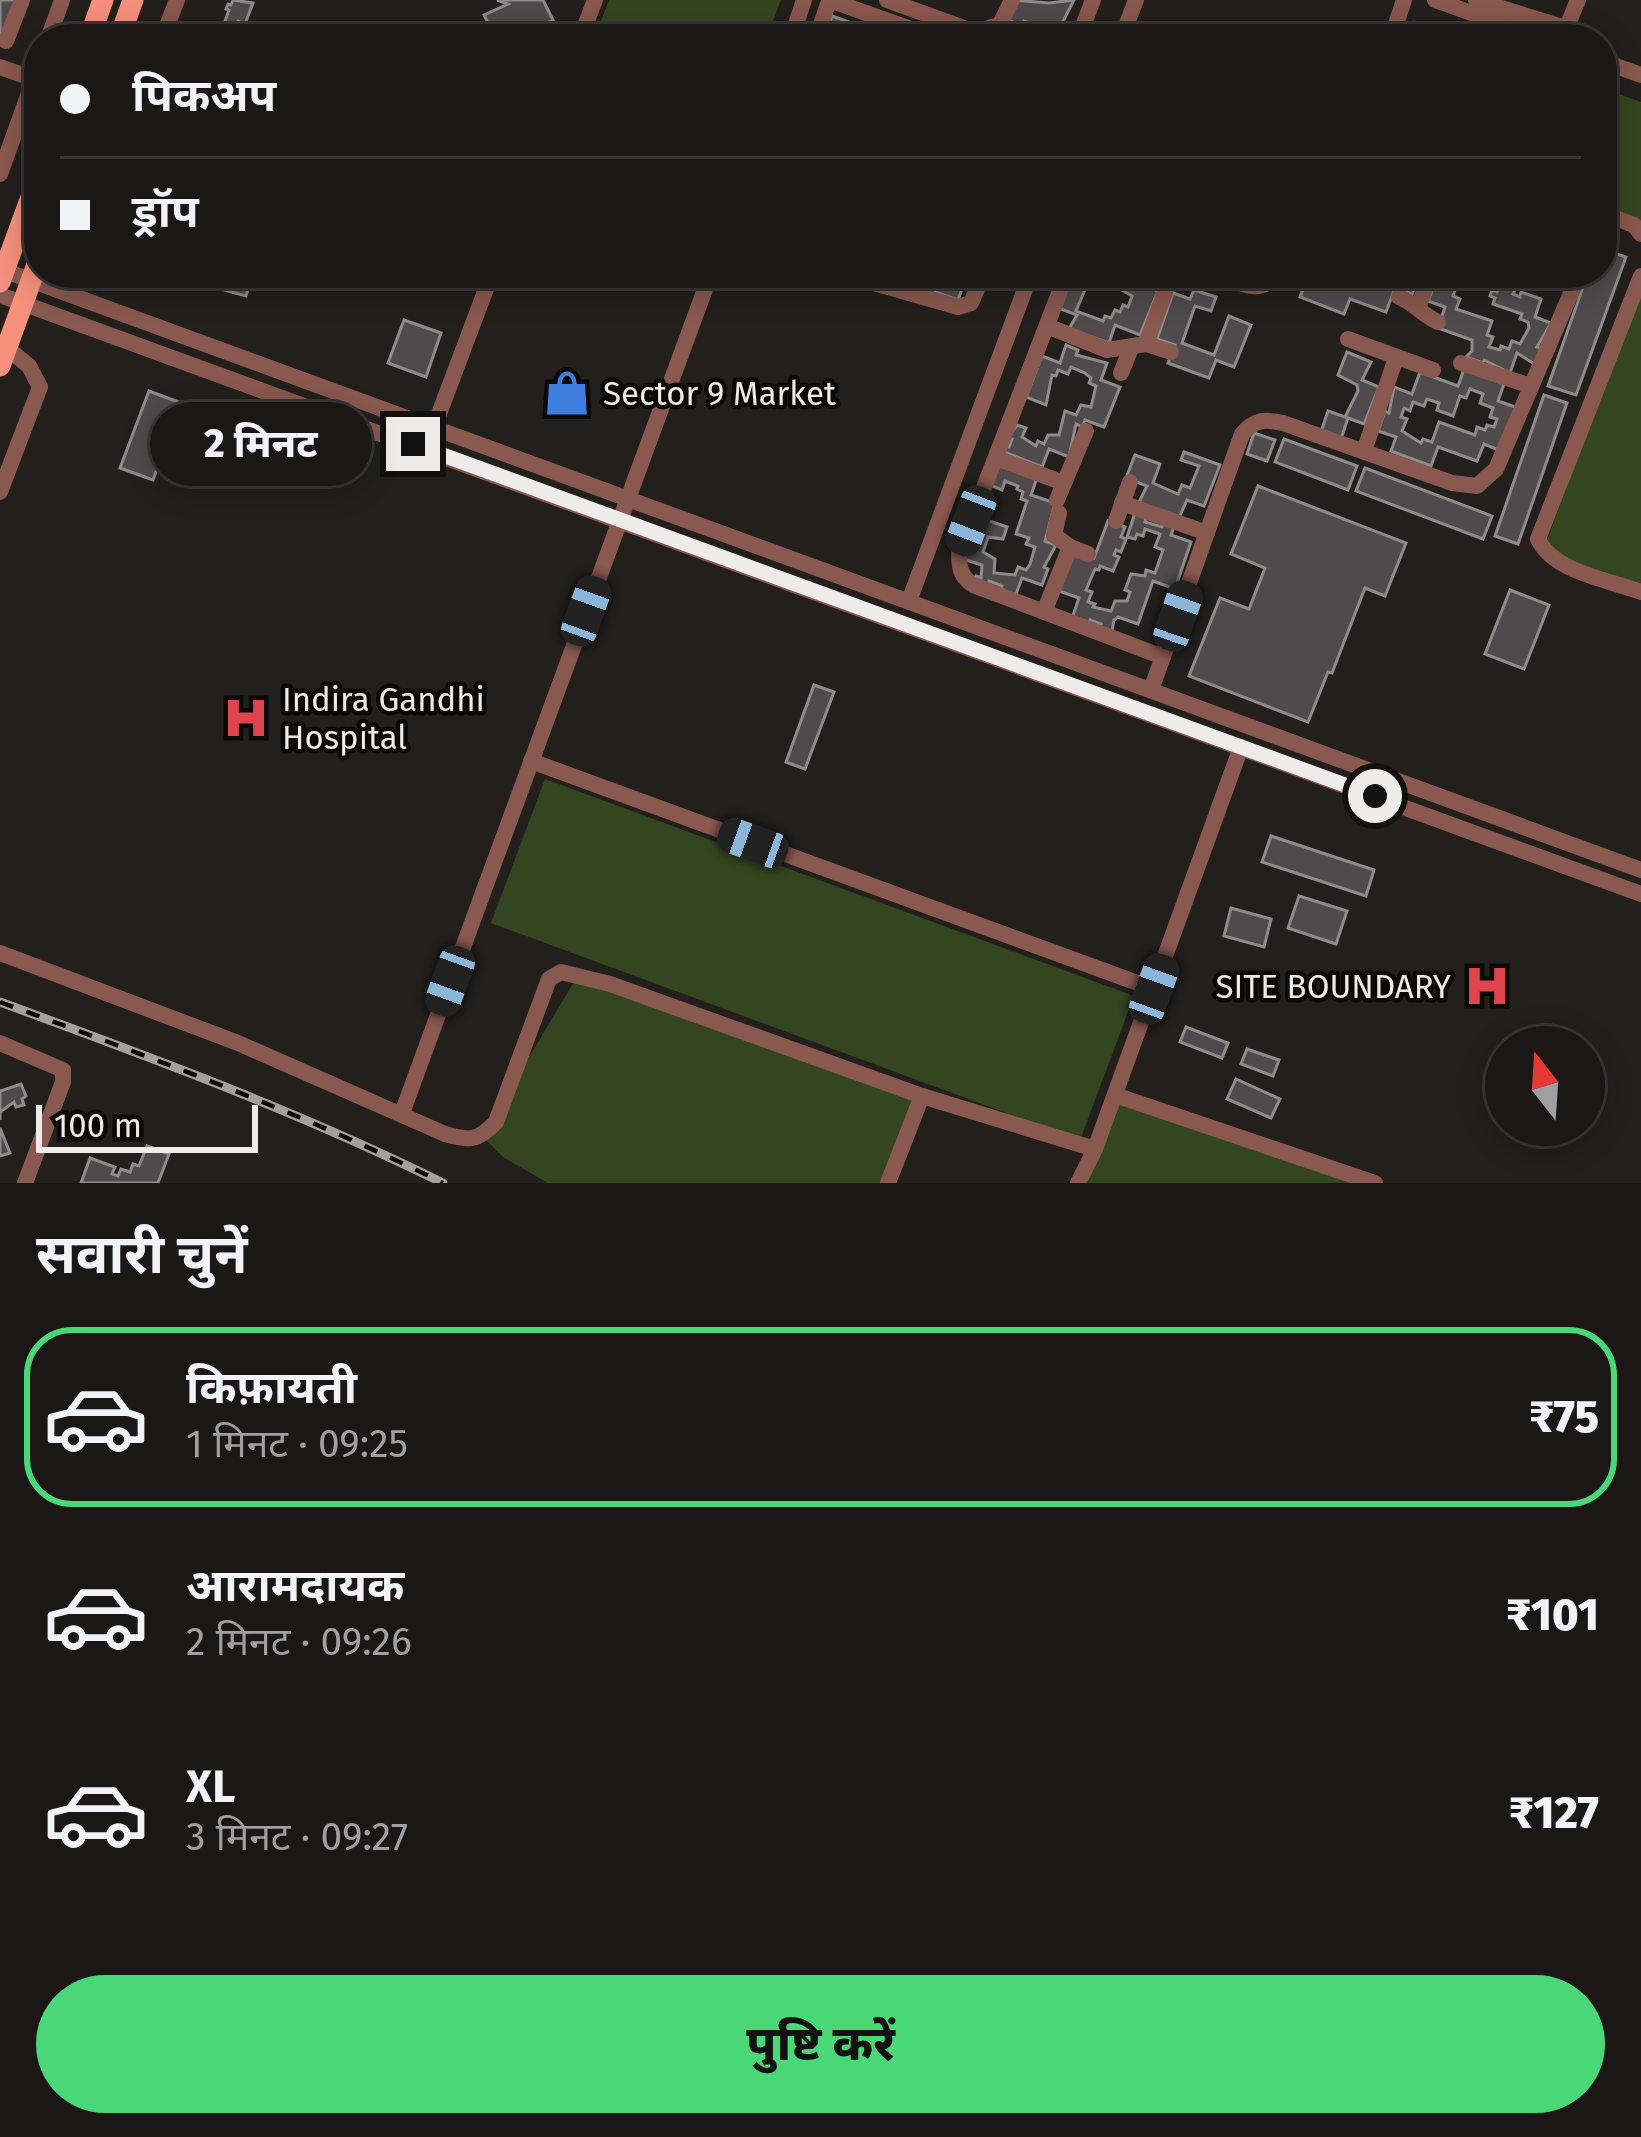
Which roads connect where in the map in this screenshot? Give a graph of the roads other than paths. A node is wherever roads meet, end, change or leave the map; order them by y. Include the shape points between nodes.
1 (22, 0) edge
2 (887, 0) edge
3 (1435, 0) edge
4 (1476, 0) edge
5 (824, 2) edge
6 (1505, 18) junction
7 (898, 24) edge
8 (962, 24) edge
9 (1516, 24) edge
10 (1543, 24) edge
11 (6, 41) dead end
12 (24, 106) edge
13 (0, 174) edge
14 (24, 214) edge
15 (1, 274) edge
16 (1641, 276) edge
17 (28, 288) edge
18 (83, 288) edge
19 (486, 288) edge
20 (705, 288) edge
21 (892, 288) edge
22 (978, 288) edge
23 (1025, 288) edge
24 (1061, 288) edge
25 (1165, 288) edge
26 (1425, 288) edge
27 (1570, 288) edge
28 (0, 295) edge
29 (1399, 297) dead end
30 (23, 303) junction
31 (1419, 306) junction
32 (1438, 322) dead end
33 (1047, 326) junction
34 (1348, 339) dead end
35 (1139, 346) junction
36 (1171, 352) dead end
37 (3, 357) edge
38 (1396, 358) junction
39 (1461, 363) dead end
40 (1433, 370) dead end
41 (1121, 373) dead end
42 (1532, 386) junction
43 (434, 427) junction
44 (1086, 431) dead end
45 (1364, 452) junction
46 (996, 458) junction
47 (1130, 482) dead end
48 (0, 493) edge
49 (628, 498) junction
50 (1060, 498) junction
51 (620, 518) junction
52 (1207, 533) junction
53 (1641, 592) edge
54 (909, 601) junction
55 (1044, 612) junction
56 (1163, 657) junction
57 (1151, 690) junction
58 (1241, 747) junction
59 (531, 761) junction
60 (1641, 870) edge
61 (1641, 894) edge
62 (0, 953) edge
63 (1154, 989) junction
64 (0, 1043) edge
65 (1115, 1095) junction
66 (922, 1096) junction
67 (401, 1113) junction
68 (1095, 1149) junction
69 (25, 1183) edge
70 (888, 1183) edge
71 (1078, 1183) edge
72 (1376, 1183) edge

1 - 11 street
2 - 8 street
3 - 6 street
4 - 6 street
5 - 7 street
6 - 9 street
6 - 10 street
12 - 13 street
14 - 15 main road
16 - 53 street via 1538,539 1544,554 1561,563
17 - 30 main road
18 - 43 street
19 - 43 street
20 - 49 street
21 - 22 street via 958,307 971,303
23 - 54 street
24 - 33 street
25 - 35 street
26 - 31 street
27 - 42 street
28 - 30 street
29 - 31 street
30 - 37 main road
30 - 51 street
31 - 32 street
33 - 35 street via 1107,350
33 - 46 street
34 - 38 street
35 - 36 street
35 - 41 street
37 - 48 street via 29,366 40,387
38 - 40 street
38 - 45 street
39 - 42 street
42 - 45 street via 1496,470 1477,486
43 - 49 street
44 - 50 street
45 - 52 street via 1283,423 1252,422
46 - 50 street
46 - 55 street via 959,567 973,585
47 - 52 street via 1119,512
49 - 51 street
49 - 54 street
50 - 55 street via 1054,535 1079,551
51 - 58 street
51 - 59 street
52 - 56 street
54 - 57 street
55 - 56 street
56 - 57 street
57 - 60 street
58 - 61 street
58 - 63 street
59 - 63 street
59 - 67 street
62 - 67 street
63 - 65 street
64 - 69 street via 63,1070
65 - 68 street
65 - 72 street
66 - 67 street via 561,972 549,979 496,1121 482,1136 445,1134
66 - 68 street
66 - 70 street
68 - 71 street

